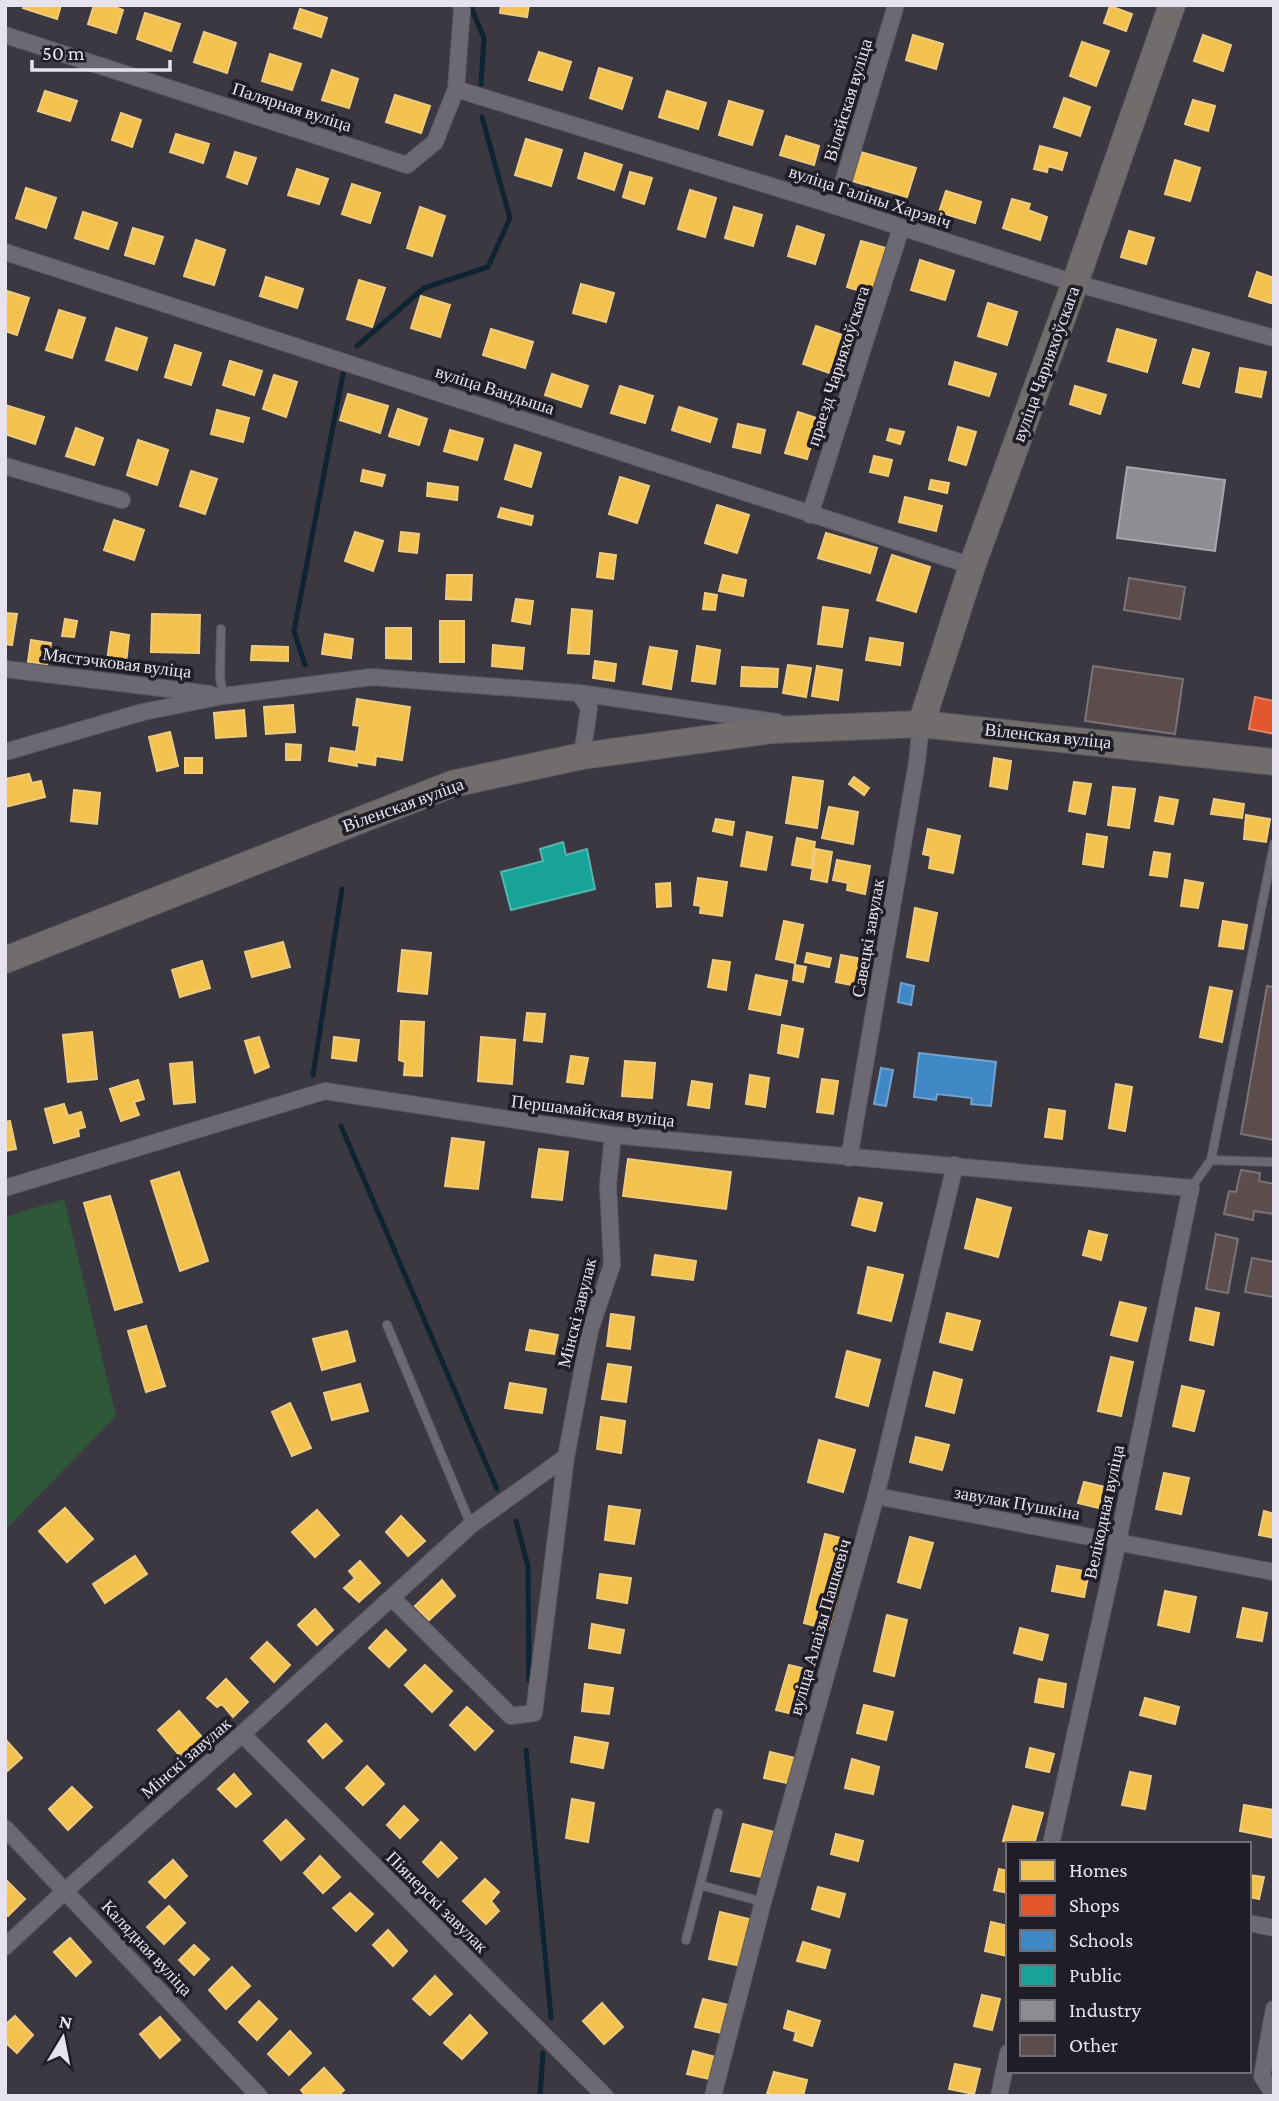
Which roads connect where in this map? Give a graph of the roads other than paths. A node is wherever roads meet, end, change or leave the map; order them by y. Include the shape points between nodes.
1 (461, 5) edge
2 (896, 5) edge
3 (1172, 5) edge
4 (5, 35) edge
5 (456, 89) junction
6 (836, 206) junction
7 (901, 228) junction
8 (5, 252) edge
9 (1075, 283) junction
10 (1274, 338) edge
11 (5, 466) edge
12 (122, 500) dead end
13 (810, 515) junction
14 (972, 566) junction
15 (221, 629) dead end
16 (5, 669) edge
17 (141, 684) junction
18 (579, 693) junction
19 (223, 696) junction
20 (143, 712) junction
21 (921, 724) junction
22 (821, 728) junction
23 (5, 752) edge
24 (582, 756) junction
25 (1274, 762) edge
26 (1274, 844) edge
27 (5, 960) edge
28 (613, 1135) junction
29 (849, 1158) junction
30 (1211, 1160) junction
31 (1274, 1162) edge
32 (956, 1166) junction
33 (5, 1188) edge
34 (1191, 1188) junction
35 (387, 1325) dead end
36 (566, 1457) junction
37 (876, 1496) junction
38 (471, 1525) junction
39 (1118, 1541) junction
40 (1274, 1573) edge
41 (392, 1598) junction
42 (242, 1734) junction
43 (718, 1813) dead end
44 (5, 1828) edge
45 (1051, 1842) edge
46 (701, 1885) junction
47 (65, 1890) junction
48 (763, 1902) junction
49 (1251, 1923) edge
50 (1274, 1928) edge
51 (686, 1940) dead end
52 (5, 1948) edge
53 (1274, 2009) edge
54 (1006, 2063) edge
55 (1274, 2095) edge
56 (259, 2096) edge
57 (605, 2096) edge
58 (713, 2096) edge
59 (999, 2096) edge

1 - 5 street
2 - 6 street, Вілейская вуліца
3 - 9 main road, вуліца Чарняхоўскага
4 - 5 street, Палярная вуліца via 407,165 435,142
5 - 6 street, вуліца Галіны Харэвіч
6 - 7 street, вуліца Галіны Харэвіч
7 - 9 street, вуліца Галіны Харэвіч
7 - 13 street, праезд Чарняхоўскага
8 - 13 street, вуліца Вандыша
9 - 10 street, вуліца Галіны Харэвіч
9 - 14 main road, вуліца Чарняхоўскага
11 - 12 street
13 - 14 street, вуліца Вандыша
14 - 21 main road, вуліца Чарняхоўскага
15 - 19 lane
16 - 17 street, Мястэчковая вуліца
17 - 19 street, Мястэчковая вуліца
17 - 20 street via 147,697
18 - 19 street, Віленская вуліца via 372,677
18 - 22 street, Віленская вуліца
18 - 24 street via 589,708
19 - 20 street, Віленская вуліца
20 - 23 street, Віленская вуліца
21 - 22 main road, Віленская вуліца
21 - 25 main road, Віленская вуліца
21 - 29 street, Савецкі завулак
22 - 24 main road, Віленская вуліца via 772,730
24 - 27 main road, Віленская вуліца via 452,784
26 - 30 lane
28 - 29 street, Першамайская вуліца
28 - 33 street, Першамайская вуліца via 325,1091
28 - 36 street, Мінскі завулак via 608,1185 612,1265 590,1329
29 - 32 street, Першамайская вуліца
30 - 31 lane
30 - 34 lane
32 - 34 street, Першамайская вуліца
32 - 37 street, вуліца Алаізы Пашкевіч
34 - 39 street, Велікодная вуліца
35 - 38 lane
36 - 38 street, Мінскі завулак
36 - 41 street, Мінскі завулак via 534,1713 511,1716
37 - 39 street, завулак Пушкіна
37 - 48 street, вуліца Алаізы Пашкевіч
38 - 41 street, Мінскі завулак
39 - 40 street, завулак Пушкіна
39 - 45 street, Велікодная вуліца
41 - 42 street, Мінскі завулак
42 - 47 street, Мінскі завулак
42 - 57 street, Піянерскі завулак
43 - 46 lane
44 - 47 street, Калядная вуліца
46 - 48 lane
46 - 51 lane
47 - 52 street, Мінскі завулак
47 - 56 street, Калядная вуліца
48 - 58 street, вуліца Алаізы Пашкевіч
49 - 50 street
53 - 55 street via 1262,2076
54 - 59 street

